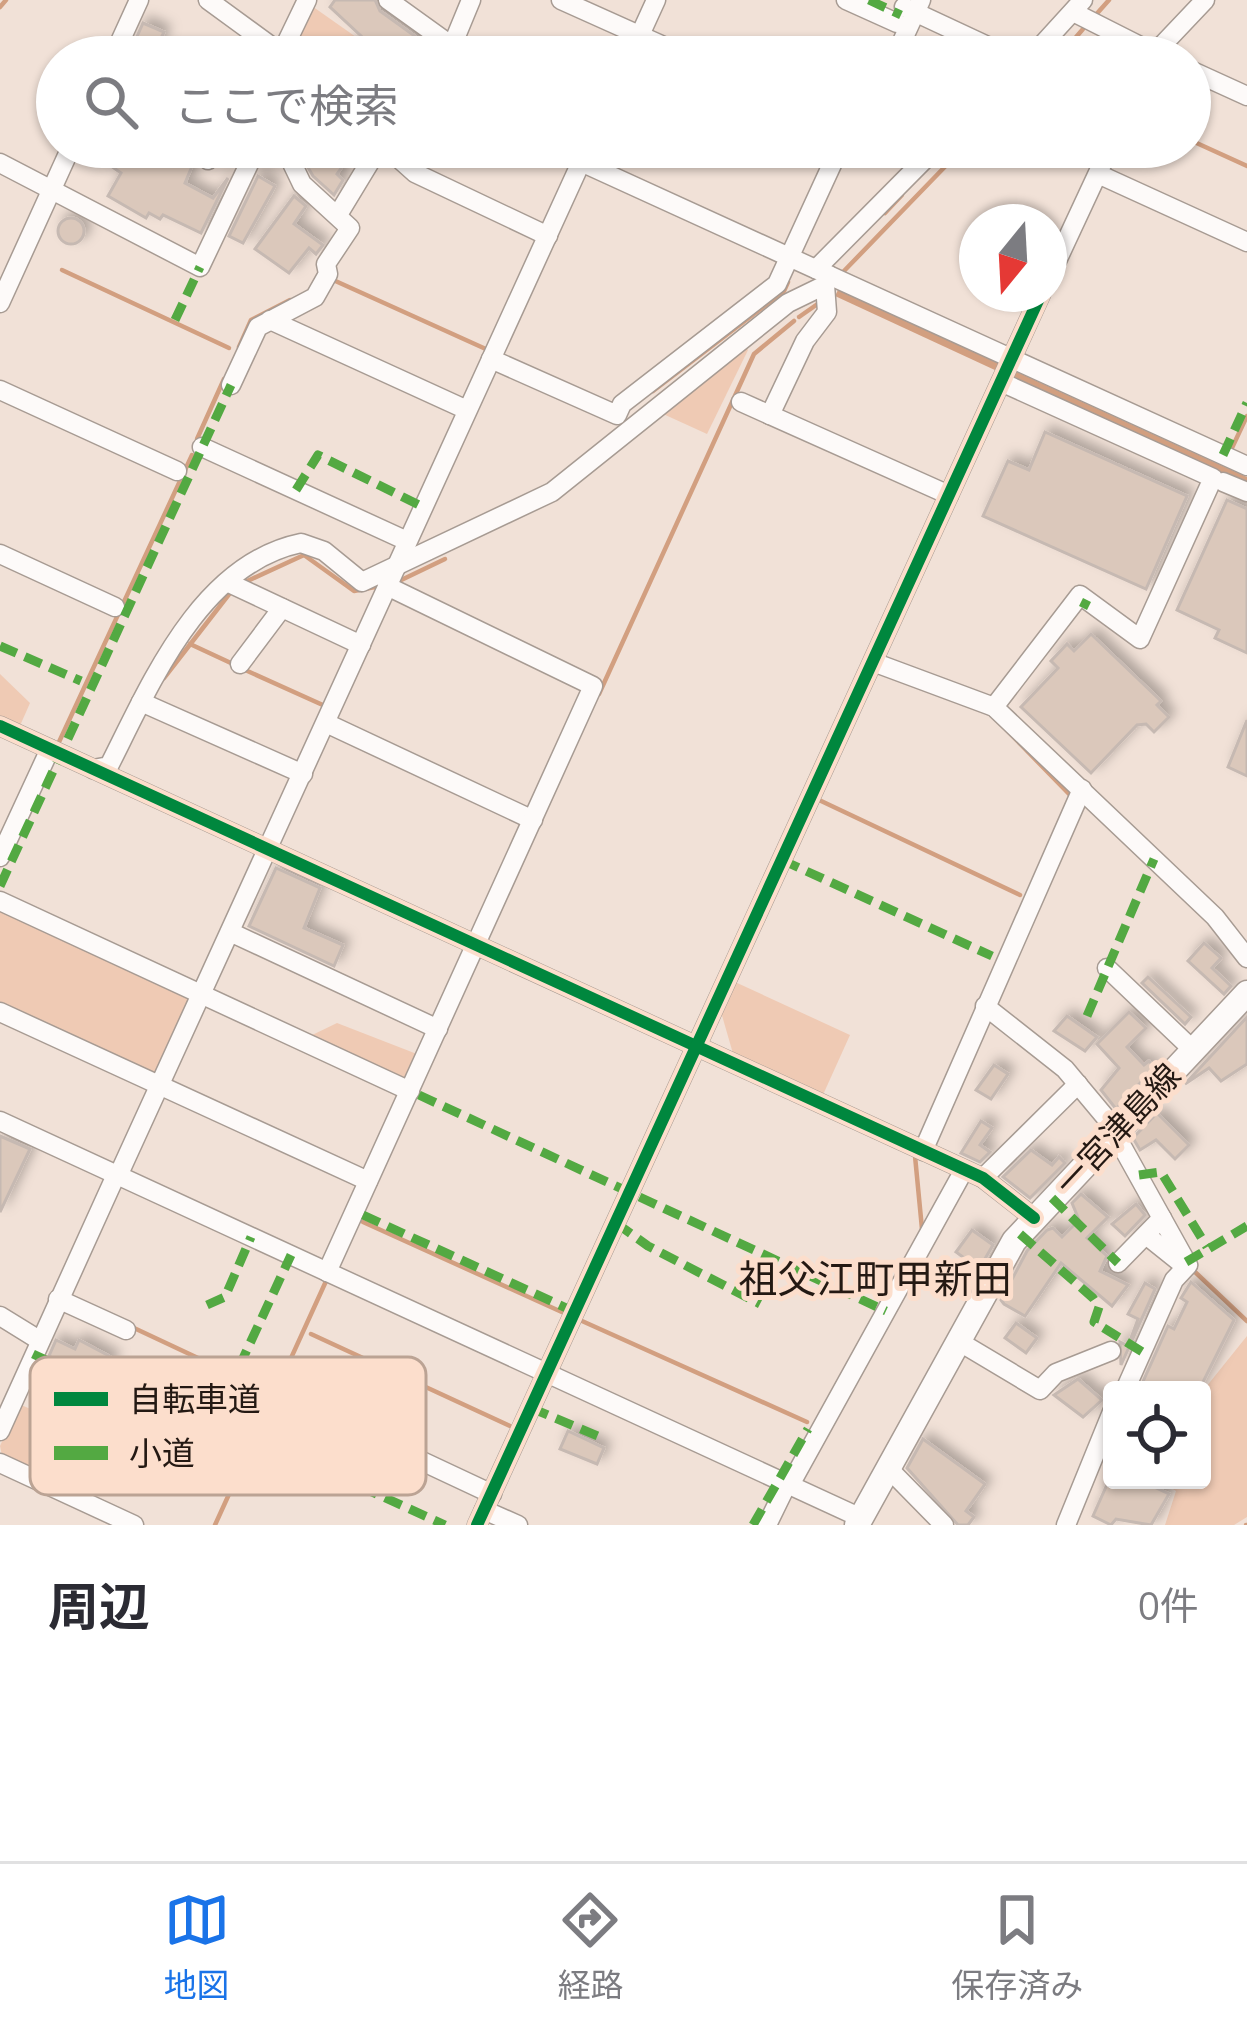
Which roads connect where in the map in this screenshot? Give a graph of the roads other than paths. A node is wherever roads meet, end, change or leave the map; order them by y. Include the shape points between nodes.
1 (139, 0) edge
2 (208, 0) edge
3 (307, 0) edge
4 (388, 0) edge
5 (471, 0) edge
6 (561, 0) edge
7 (656, 0) edge
8 (846, 0) edge
9 (1205, 0) edge
10 (1078, 6) edge
11 (909, 9) edge
12 (640, 35) joint
13 (122, 36) edge
14 (257, 36) edge
15 (292, 36) edge
16 (429, 36) edge
17 (453, 36) edge
18 (894, 36) edge
19 (966, 36) edge
20 (1050, 36) edge
21 (1125, 36) edge
22 (1174, 36) edge
23 (1211, 80) edge
24 (1247, 96) edge
25 (0, 163) edge
26 (62, 168) edge
27 (247, 168) edge
28 (294, 168) edge
29 (368, 168) edge
30 (409, 168) edge
31 (578, 168) edge
32 (618, 168) edge
33 (836, 168) edge
34 (847, 168) edge
35 (916, 168) edge
36 (1101, 168) edge
37 (1098, 174) junction
38 (53, 187) junction
39 (338, 212) junction
40 (548, 236) junction
41 (1067, 240) edge
42 (1247, 242) edge
43 (812, 270) junction
44 (0, 303) edge
45 (1033, 312) edge
46 (271, 320) junction
47 (491, 359) junction
48 (1006, 370) junction
49 (230, 385) dead end
50 (0, 390) edge
51 (741, 402) dead end
52 (467, 410) junction
53 (770, 415) junction
54 (202, 447) dead end
55 (177, 471) dead end
56 (1226, 477) edge
57 (1247, 492) edge
58 (949, 495) junction
59 (407, 541) junction
60 (0, 554) edge
61 (391, 577) junction
62 (227, 581) junction
63 (115, 607) dead end
64 (282, 608) junction
65 (361, 645) junction
66 (873, 662) junction
67 (240, 664) dead end
68 (141, 702) junction
69 (999, 711) junction
70 (326, 723) junction
71 (0, 726) edge
72 (50, 749) junction
73 (93, 769) junction
74 (303, 774) junction
75 (1082, 789) junction
76 (533, 820) junction
77 (269, 849) junction
78 (0, 857) edge
79 (0, 901) edge
80 (230, 932) junction
81 (477, 944) junction
82 (1247, 958) edge
83 (1107, 968) dead end
84 (1247, 993) edge
85 (202, 994) junction
86 (985, 1006) junction
87 (0, 1012) edge
88 (438, 1029) junction
89 (697, 1046) junction
90 (1192, 1049) junction
91 (1078, 1084) junction
92 (160, 1085) junction
93 (410, 1091) junction
94 (0, 1121) edge
95 (1115, 1131) junction
96 (923, 1150) junction
97 (964, 1169) junction
98 (117, 1175) junction
99 (983, 1178) junction
100 (368, 1181) junction
101 (1034, 1218) junction
102 (1162, 1218) junction
103 (1145, 1235) junction
104 (1118, 1263) dead end
105 (1186, 1267) junction
106 (327, 1272) junction
107 (58, 1299) junction
108 (0, 1316) edge
109 (126, 1330) dead end
110 (39, 1340) junction
111 (958, 1341) junction
112 (1111, 1351) dead end
113 (32, 1357) edge
114 (30, 1361) edge
115 (547, 1373) junction
116 (1129, 1381) edge
117 (0, 1430) edge
118 (1103, 1434) edge
119 (0, 1463) edge
120 (888, 1468) junction
121 (30, 1477) edge
122 (426, 1477) edge
123 (789, 1484) junction
124 (69, 1495) edge
125 (484, 1510) edge
126 (859, 1521) edge
127 (134, 1525) edge
128 (518, 1525) edge
129 (767, 1525) edge
130 (944, 1525) edge
131 (1066, 1525) edge

1 - 13 street
2 - 14 street
3 - 15 street
4 - 16 street
5 - 17 street
6 - 12 street
7 - 12 street
8 - 11 street
9 - 22 street
10 - 20 street
10 - 21 street
11 - 18 street
11 - 19 street
23 - 24 street
25 - 38 street
26 - 38 street
27 - 38 street via 200,267
28 - 39 street
29 - 39 street
30 - 40 street
31 - 40 street
32 - 43 street
33 - 43 street
34 - 43 street
35 - 43 street
36 - 37 street
37 - 41 street
37 - 42 street
38 - 44 street
39 - 46 street via 350,228 315,297
40 - 47 street
43 - 47 street via 777,284 617,415
43 - 48 street
43 - 53 street via 827,312
43 - 61 street via 788,303 552,492
45 - 48 street
46 - 49 street via 258,327
46 - 52 street
47 - 52 street
48 - 56 street
48 - 56 street via 1213,478
48 - 58 street
50 - 55 street
51 - 53 street
52 - 59 street
53 - 58 street
54 - 59 street
56 - 57 street
56 - 69 street via 1145,653 1083,608
58 - 66 street
59 - 61 street
60 - 63 street
61 - 62 street via 354,580 302,542
61 - 65 street
61 - 76 street via 593,686
62 - 64 street
62 - 68 street
64 - 65 street
64 - 67 street
65 - 70 street
66 - 69 street
66 - 89 street
68 - 73 street via 109,766
68 - 74 street
69 - 75 street
70 - 74 street
70 - 76 street
71 - 72 street
72 - 73 street
72 - 78 street
73 - 77 street
74 - 77 street
75 - 82 street via 1216,917
75 - 86 street
76 - 81 street
77 - 80 street
77 - 81 street
79 - 85 street
80 - 85 street
80 - 88 street
81 - 88 street
81 - 89 street
83 - 90 street
84 - 90 main road, 一宮津島線
85 - 92 street
85 - 93 street
86 - 91 street
86 - 96 street
87 - 92 street
88 - 93 street
89 - 96 street
89 - 115 street
90 - 95 main road, 一宮津島線
91 - 95 street
91 - 99 street
92 - 98 street
92 - 100 street
93 - 100 street
94 - 98 street
95 - 101 main road, 一宮津島線
95 - 102 street
96 - 97 street
97 - 99 street
97 - 123 street
98 - 106 street
98 - 107 street
99 - 101 street
100 - 106 street
101 - 111 main road, 一宮津島線
102 - 103 street
102 - 105 street
103 - 104 street
103 - 105 street
105 - 116 street
106 - 115 street
107 - 109 street
107 - 110 street
108 - 110 street
110 - 113 street
111 - 112 street via 1040,1390 1056,1373
111 - 120 main road, 一宮津島線
114 - 117 street
115 - 123 street
115 - 125 street
118 - 131 street
119 - 121 street
120 - 126 main road, 一宮津島線
120 - 130 street
122 - 125 street
123 - 126 street
123 - 129 street
124 - 127 street
125 - 128 street

